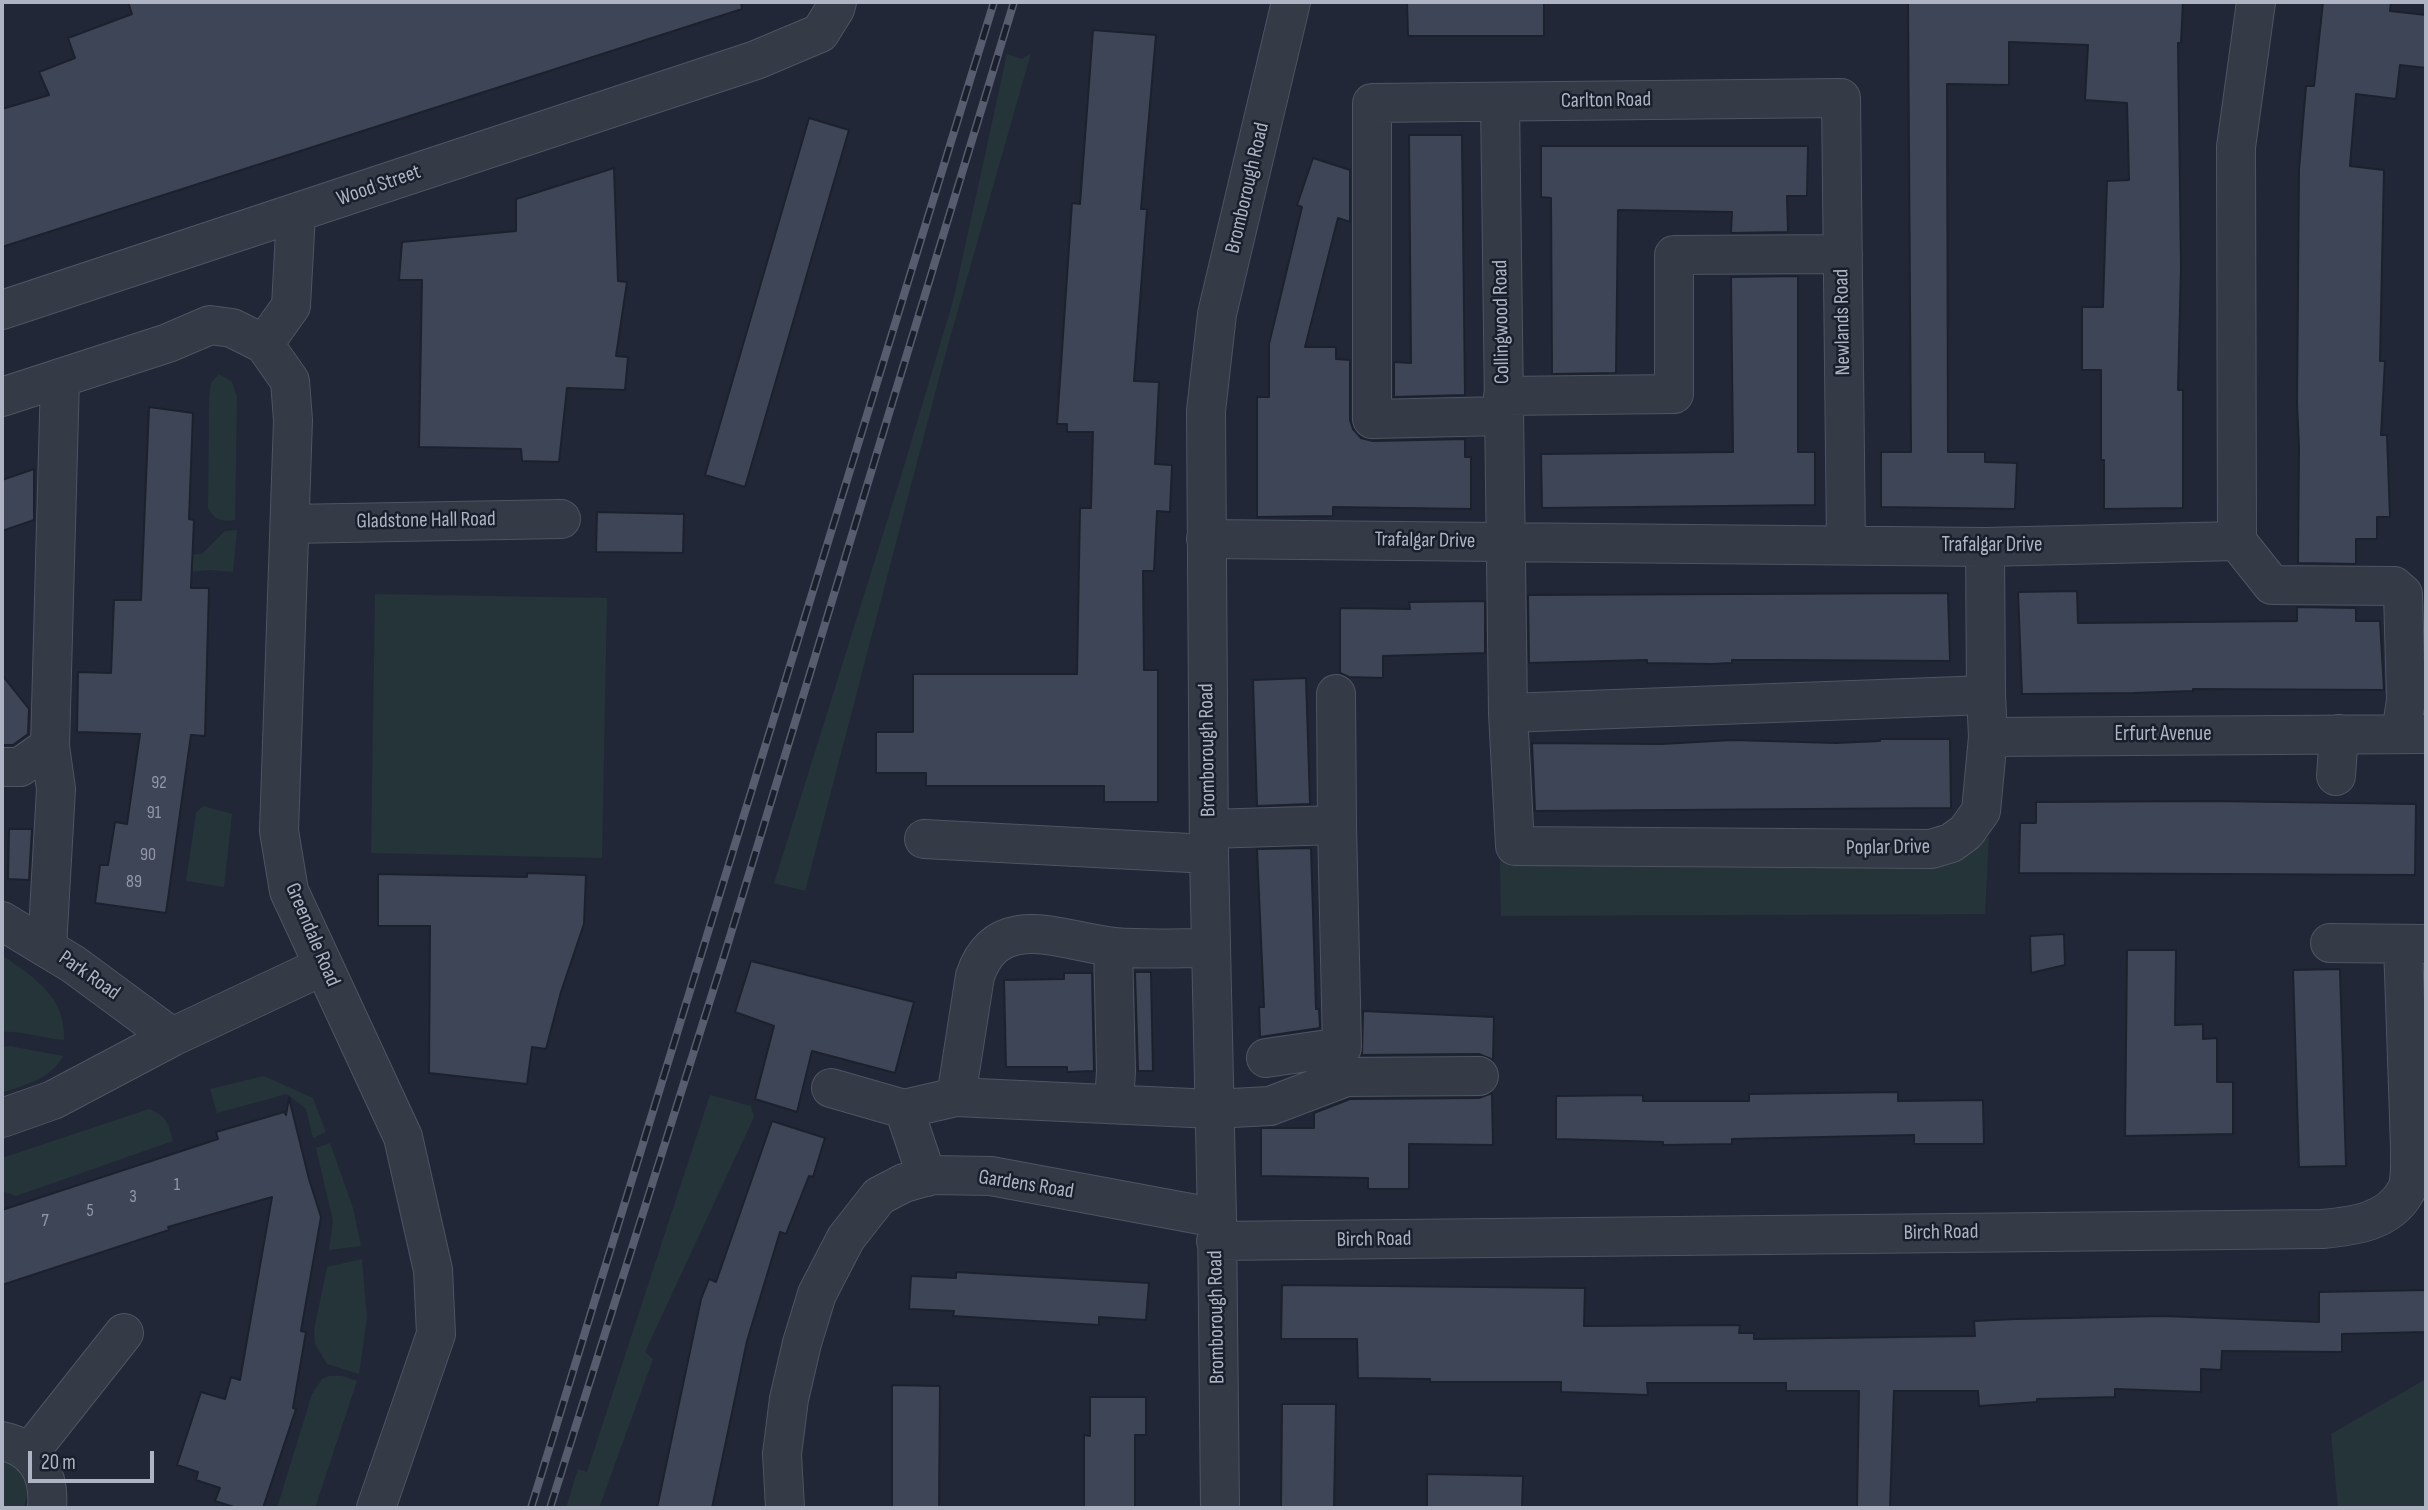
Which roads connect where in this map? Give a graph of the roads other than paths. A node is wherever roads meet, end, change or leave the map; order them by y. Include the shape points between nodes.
1 (1291, 2) edge
2 (2256, 2) edge
3 (829, 17) edge
4 (1840, 98) joint
5 (1500, 102) junction
6 (296, 214) junction
7 (1843, 254) junction
8 (2, 310) edge
9 (264, 344) junction
10 (60, 378) junction
11 (2, 397) edge
12 (1503, 406) junction
13 (561, 519) dead end
14 (290, 524) junction
15 (1206, 539) junction
16 (2237, 541) junction
17 (1504, 542) junction
18 (1846, 545) junction
19 (1985, 547) junction
20 (1336, 694) dead end
21 (1986, 695) junction
22 (1508, 713) junction
23 (2339, 734) junction
24 (2413, 734) edge
25 (1988, 737) junction
26 (50, 746) junction
27 (2, 767) edge
28 (2336, 776) dead end
29 (1337, 825) junction
30 (924, 839) dead end
31 (1209, 842) junction
32 (1515, 846) joint
33 (2, 921) edge
34 (2330, 943) dead end
35 (2415, 944) edge
36 (1113, 947) junction
37 (47, 948) junction
38 (1210, 948) junction
39 (323, 966) junction
40 (172, 1037) junction
41 (1266, 1058) dead end
42 (1479, 1076) dead end
43 (831, 1088) dead end
44 (956, 1097) junction
45 (1114, 1104) junction
46 (904, 1109) junction
47 (1213, 1109) junction
48 (2, 1118) edge
49 (927, 1177) junction
50 (1217, 1230) junction
51 (124, 1333) dead end
52 (15, 1447) edge
53 (47, 1508) edge
54 (376, 1508) edge
55 (785, 1508) edge
56 (1220, 1508) edge

1 - 15 street, Bromborough Road via 1217,314 1206,411
2 - 16 street via 2235,147
3 - 6 street, Wood Street via 756,60
4 - 5 street, Carlton Road
4 - 7 street, Newlands Road
5 - 12 street, Collingwood Road
5 - 12 street, Carlton Road via 1372,103 1372,419
6 - 8 street, Wood Street
6 - 9 street via 291,306
7 - 12 street via 1674,255 1674,394
7 - 18 street, Newlands Road
9 - 10 street via 232,328 211,325
9 - 14 street, Greendale Road via 290,381
10 - 11 street
10 - 26 street
12 - 17 street, Collingwood Road
13 - 14 street, Gladstone Hall Road
14 - 39 street, Greendale Road via 279,831 289,891
15 - 17 street, Trafalgar Drive
15 - 31 street, Bromborough Road
16 - 19 street, Trafalgar Drive
16 - 24 street via 2272,585 2395,586 2403,594 2406,700
17 - 18 street, Trafalgar Drive
17 - 22 street, Collingwood Road
18 - 19 street, Trafalgar Drive
19 - 21 street, Poplar Drive
20 - 29 street
21 - 22 street
21 - 25 street, Poplar Drive
22 - 32 street, Collingwood Road
23 - 24 street, Erfurt Avenue
23 - 25 street, Erfurt Avenue
23 - 28 street
25 - 32 street, Poplar Drive via 1981,811 1951,844 1931,849
26 - 27 street via 20,767
26 - 37 street via 56,789
29 - 31 street
29 - 41 street via 1342,1047
30 - 31 street
31 - 38 street, Bromborough Road
33 - 37 street, Park Road
34 - 35 street, Birch Road
35 - 50 street, Birch Road via 2407,1188 2395,1206 2379,1218 2354,1226
36 - 38 street
36 - 44 street via 1054,934 994,943 981,958 975,976
36 - 45 street
37 - 40 street, Park Road
38 - 47 street, Bromborough Road
39 - 40 street
39 - 54 street, Greendale Road via 403,1137 433,1270 436,1334
40 - 48 street via 53,1100
42 - 47 street via 1346,1077 1270,1106
43 - 46 street
44 - 45 street
44 - 46 street
45 - 47 street
46 - 49 street
47 - 50 street, Bromborough Road
49 - 50 street, Gardens Road via 991,1176
49 - 55 street, Gardens Road via 879,1196 846,1238 817,1294 789,1399 782,1454
50 - 56 street, Bromborough Road
51 - 52 street
52 - 53 street via 44,1473

